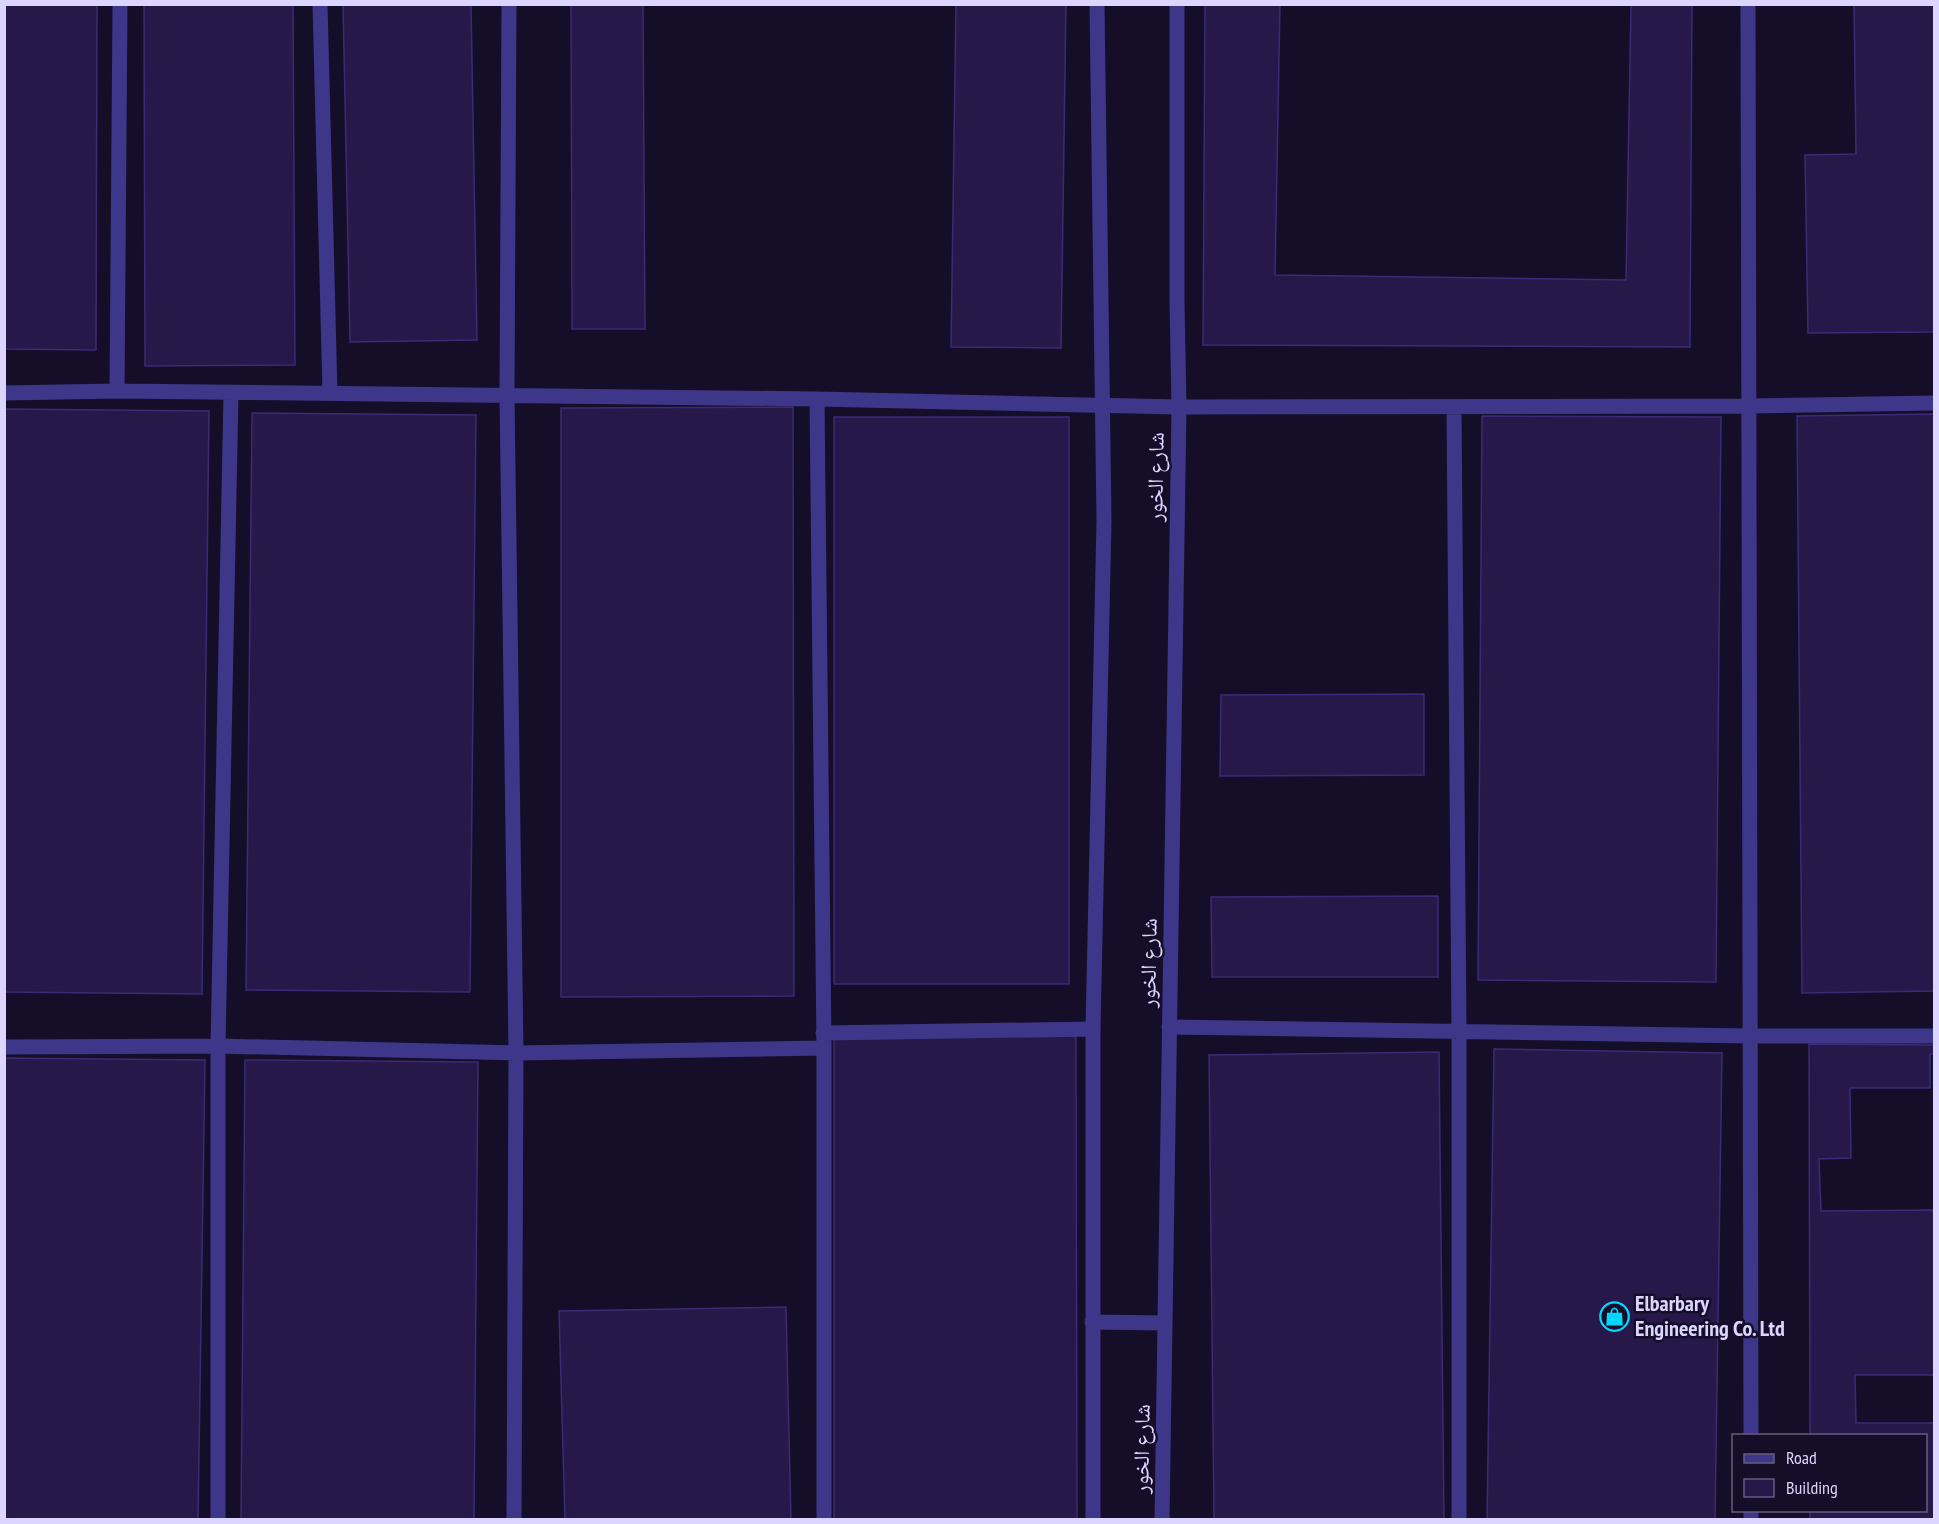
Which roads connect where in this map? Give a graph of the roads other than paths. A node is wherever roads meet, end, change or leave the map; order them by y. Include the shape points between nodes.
1 (120, 4) edge
2 (320, 4) edge
3 (509, 4) edge
4 (1097, 4) edge
5 (1177, 4) edge
6 (1748, 4) edge
7 (117, 391) junction
8 (4, 393) edge
9 (231, 393) junction
10 (330, 393) junction
11 (507, 395) junction
12 (817, 399) junction
13 (1935, 403) edge
14 (1102, 406) junction
15 (1749, 406) junction
16 (1179, 407) junction
17 (1454, 407) junction
18 (1169, 1027) junction
19 (1093, 1029) junction
20 (1459, 1032) junction
21 (1750, 1036) junction
22 (1935, 1036) edge
23 (824, 1040) junction
24 (218, 1046) junction
25 (4, 1047) edge
26 (516, 1053) junction
27 (1092, 1322) junction
28 (1165, 1323) junction
29 (1751, 1434) edge
30 (218, 1520) edge
31 (513, 1520) edge
32 (824, 1520) edge
33 (1093, 1520) edge
34 (1162, 1520) edge
35 (1459, 1520) edge

1 - 7 street
2 - 10 street
3 - 11 street
4 - 14 street
5 - 16 street, شارع الخور
6 - 15 street
7 - 8 street
7 - 9 street
9 - 10 street
9 - 24 street
10 - 11 street
11 - 12 street
11 - 26 street
12 - 14 street
12 - 23 street
13 - 15 street
14 - 16 street
14 - 19 street via 1104,522
15 - 17 street
15 - 21 street
16 - 17 street
16 - 18 street, شارع الخور
17 - 20 street
18 - 20 street
18 - 28 street, شارع الخور
19 - 23 street
19 - 27 street
20 - 21 street
20 - 35 street
21 - 22 street
21 - 29 street
23 - 26 street
23 - 32 street
24 - 25 street
24 - 26 street
24 - 30 street
26 - 31 street
27 - 28 street
27 - 33 street
28 - 34 street, شارع الخور

